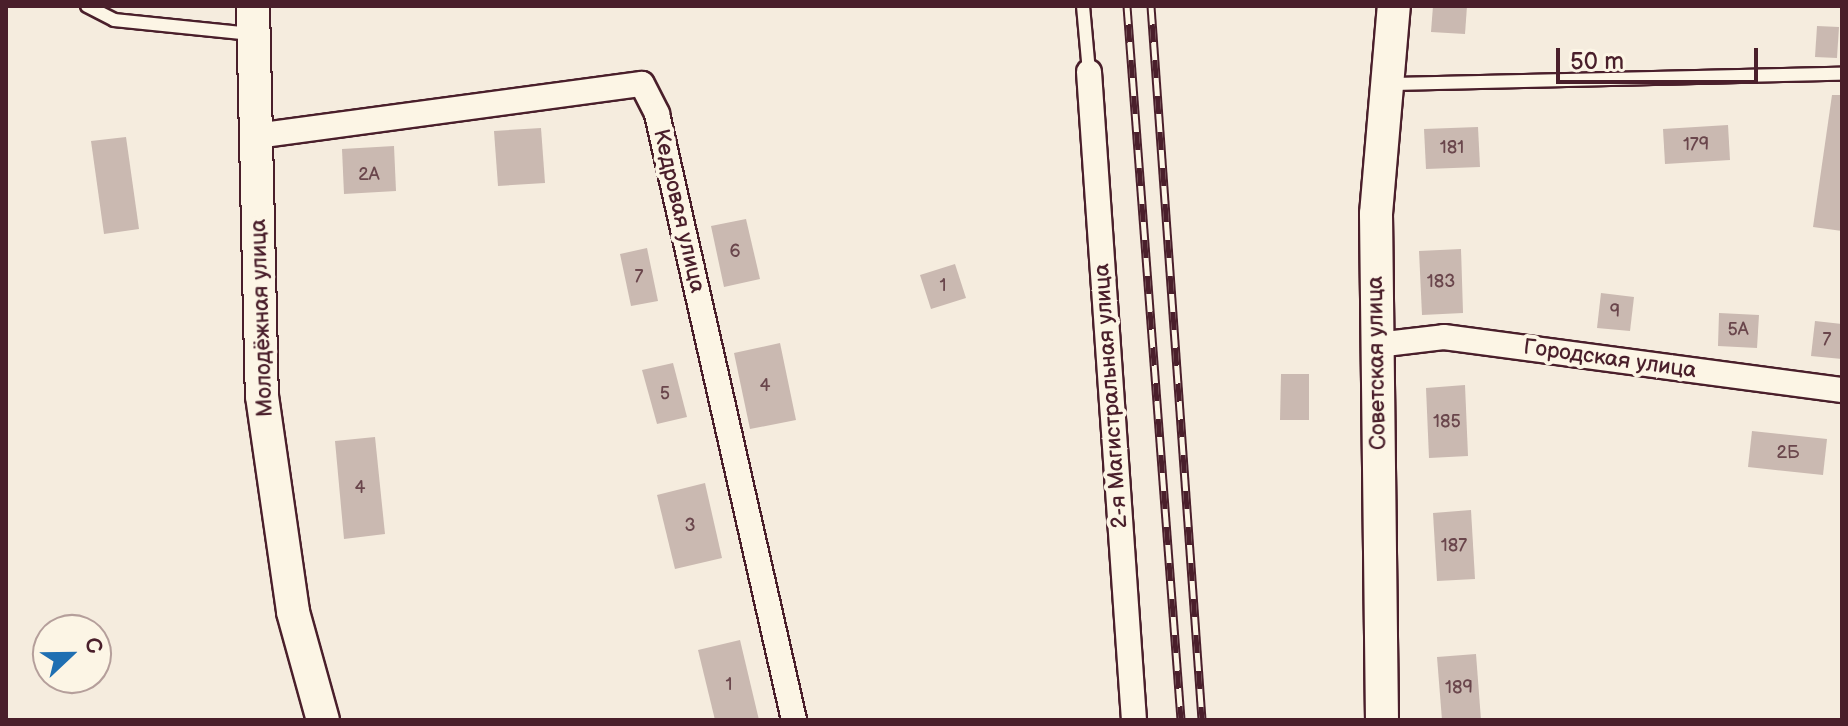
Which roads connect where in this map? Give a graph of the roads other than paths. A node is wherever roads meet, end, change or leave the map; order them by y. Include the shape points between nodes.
1 (87, 6) edge
2 (1083, 6) edge
3 (1394, 6) edge
4 (254, 20) edge
5 (1089, 72) joint
6 (1842, 74) edge
7 (1386, 84) junction
8 (256, 136) junction
9 (1377, 345) junction
10 (1842, 390) edge
11 (323, 720) edge
12 (794, 720) edge
13 (1134, 720) edge
14 (1382, 720) edge

1 - 4 lane via 114,20
2 - 5 lane
3 - 7 street, Советская улица
4 - 8 street, Молодёжная улица
5 - 13 street, 2-я Магистральная улица
6 - 7 lane
7 - 9 street, Советская улица via 1376,214
8 - 11 street, Молодёжная улица via 262,396 293,612
8 - 12 street, Кедровая улица via 642,84 657,114
9 - 10 street, Городская улица via 1444,337
9 - 14 street, Советская улица

